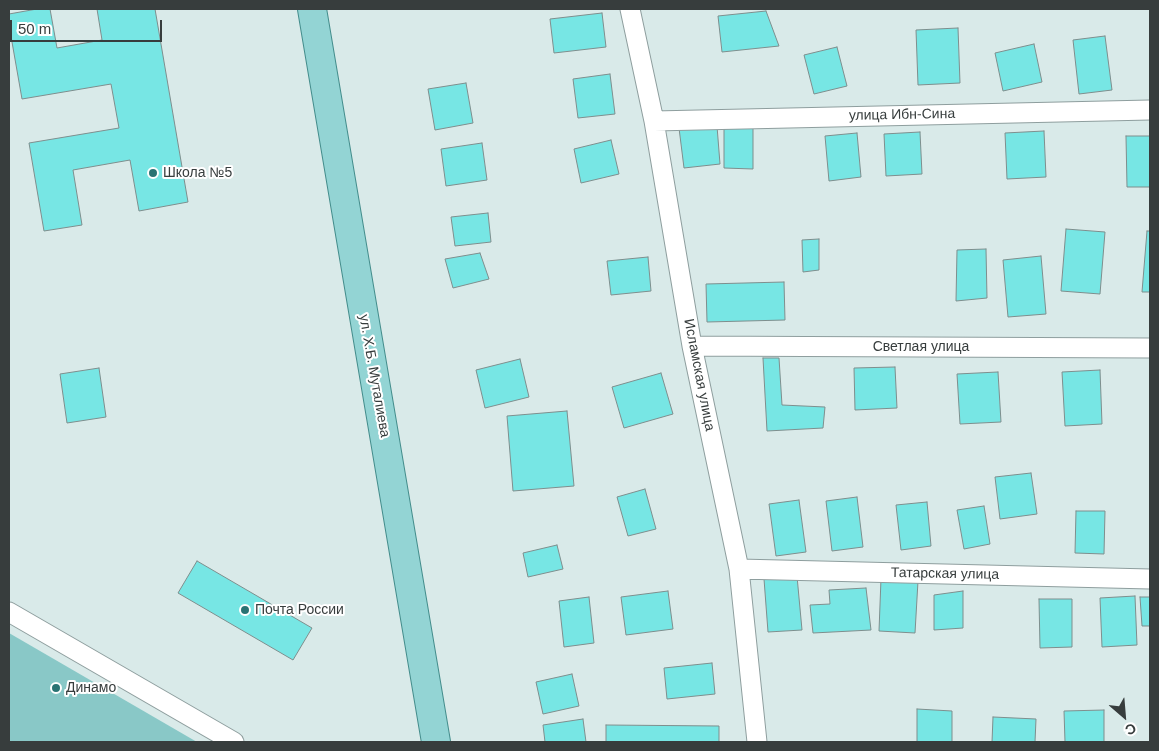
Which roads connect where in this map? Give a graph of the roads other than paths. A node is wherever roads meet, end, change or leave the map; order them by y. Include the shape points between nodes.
1 (312, 9) edge
2 (630, 9) edge
3 (1150, 110) edge
4 (654, 121) junction
5 (692, 346) junction
6 (1150, 348) edge
7 (739, 570) junction
8 (1150, 579) edge
9 (9, 612) edge
10 (234, 742) edge
11 (436, 742) edge
12 (757, 742) edge

1 - 11 main road, ул. Х.Б. Муталиева
2 - 4 street, Исламская улица
3 - 4 street, улица Ибн-Сина
4 - 5 street, Исламская улица
5 - 6 street, Светлая улица
5 - 7 street, Исламская улица
7 - 8 street, Татарская улица
7 - 12 street, Исламская улица
9 - 10 street

